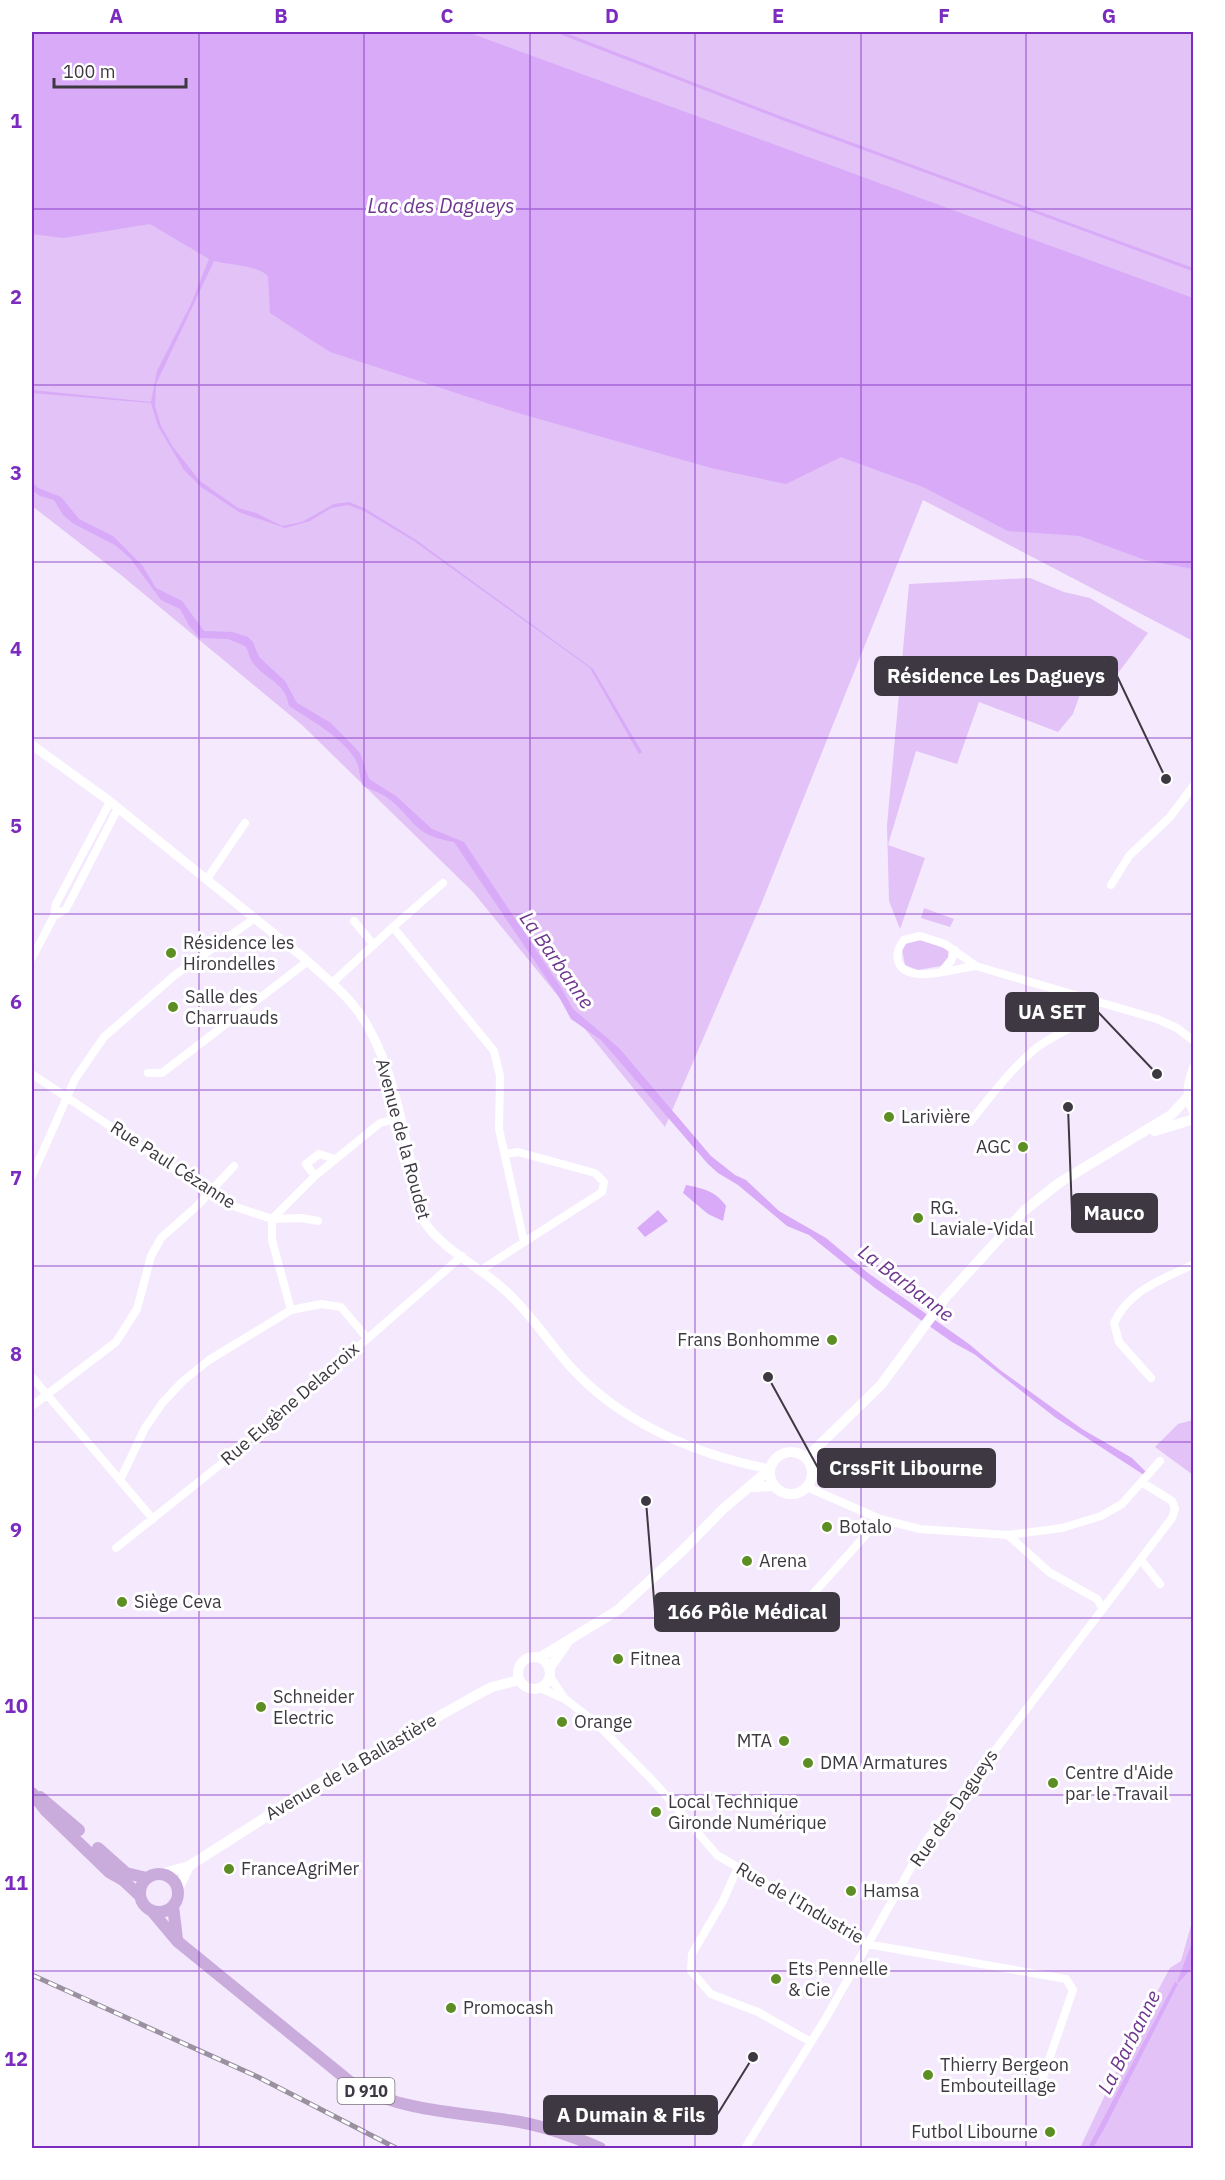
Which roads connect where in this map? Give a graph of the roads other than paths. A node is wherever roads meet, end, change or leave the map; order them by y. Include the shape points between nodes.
1 (32, 745) edge
2 (1194, 785) edge
3 (110, 801) junction
4 (118, 808) junction
5 (245, 823) dead end
6 (207, 879) junction
7 (443, 883) dead end
8 (1111, 885) dead end
9 (54, 916) junction
10 (255, 918) junction
11 (354, 921) dead end
12 (393, 927) junction
13 (374, 945) junction
14 (955, 950) junction
15 (32, 958) edge
16 (308, 961) junction
17 (976, 966) junction
18 (943, 970) junction
19 (333, 982) junction
20 (1097, 1002) junction
21 (1194, 1041) edge
22 (1194, 1068) edge
23 (148, 1073) dead end
24 (32, 1074) edge
25 (1188, 1097) junction
26 (68, 1100) junction
27 (1194, 1112) edge
28 (399, 1118) junction
29 (1194, 1119) edge
30 (970, 1122) dead end
31 (1138, 1137) junction
32 (505, 1154) junction
33 (335, 1159) junction
34 (234, 1166) dead end
35 (32, 1176) edge
36 (315, 1176) junction
37 (211, 1193) junction
38 (272, 1219) junction
39 (318, 1221) dead end
40 (524, 1242) junction
41 (462, 1256) junction
42 (1194, 1264) edge
43 (481, 1270) junction
44 (291, 1310) junction
45 (367, 1338) junction
46 (32, 1377) edge
47 (1150, 1378) dead end
48 (46, 1394) junction
49 (32, 1406) edge
50 (806, 1458) junction
51 (1160, 1461) dead end
52 (748, 1466) junction
53 (770, 1469) junction
54 (120, 1480) junction
55 (1143, 1483) junction
56 (752, 1485) junction
57 (774, 1486) junction
58 (807, 1487) junction
59 (153, 1519) junction
60 (880, 1519) junction
61 (1008, 1535) junction
62 (116, 1548) dead end
63 (1141, 1560) junction
64 (1160, 1584) dead end
65 (1103, 1609) junction
66 (795, 1614) dead end
67 (569, 1641) junction
68 (538, 1658) junction
69 (550, 1673) junction
70 (519, 1680) junction
71 (540, 1688) junction
72 (565, 1699) junction
73 (32, 1792) edge
74 (189, 1866) junction
75 (738, 1867) junction
76 (161, 1874) junction
77 (147, 1878) junction
78 (178, 1889) junction
79 (140, 1896) junction
80 (173, 1906) junction
81 (151, 1910) junction
82 (177, 1941) junction
83 (867, 1944) junction
84 (811, 2042) junction
85 (1042, 2077) dead end
86 (600, 2148) edge
87 (746, 2148) edge

1 - 3 street, Avenue de la Roudet
2 - 8 street via 1170,817 1129,856
3 - 4 street, Avenue de la Roudet
3 - 9 street via 56,904
4 - 6 street, Avenue de la Roudet
4 - 9 street via 66,909
5 - 6 street
6 - 10 street, Avenue de la Roudet
7 - 12 street
9 - 15 street
10 - 16 street, Avenue de la Roudet
10 - 26 street via 175,975 104,1037 84,1064
11 - 13 street
12 - 13 street
12 - 32 street via 494,1051 500,1076 499,1129
13 - 19 street
14 - 17 street
14 - 18 street
14 - 18 street via 913,936 899,948 898,959 904,970 918,975
16 - 19 street, Avenue de la Roudet
16 - 23 street via 162,1073
17 - 18 street
17 - 20 street
19 - 28 street, Avenue de la Roudet via 355,1007 378,1049
20 - 21 street via 1157,1019
20 - 30 street via 1090,1014 1018,1065
22 - 25 main road
24 - 26 street, Rue Paul Cézanne
25 - 27 main road
25 - 31 main road via 1171,1115
26 - 35 street
26 - 37 street, Rue Paul Cézanne via 86,1108
28 - 33 street via 380,1124
28 - 41 street, Avenue de la Roudet via 423,1220 434,1238
29 - 31 main road
31 - 50 main road via 1059,1183 1025,1210 945,1298 881,1385
32 - 40 street
32 - 40 street via 518,1152 584,1170 604,1182 602,1192
33 - 36 street
33 - 36 street via 319,1154 306,1164
34 - 37 street
36 - 38 street
37 - 38 street, Rue Paul Cézanne via 236,1207
37 - 48 street via 161,1238 151,1256 137,1309 116,1342
38 - 39 street, Rue Paul Cézanne
38 - 44 street via 272,1240
40 - 43 street
41 - 43 street, Avenue de la Roudet
41 - 45 street, Rue Eugène Delacroix
42 - 47 street via 1134,1294 1121,1307 1114,1323 1119,1342
43 - 52 street, Avenue de la Roudet via 510,1294 569,1365 609,1402 674,1440
44 - 45 street via 321,1304 340,1307
44 - 54 street via 209,1360 183,1381 145,1428
45 - 59 street, Rue Eugène Delacroix via 256,1436
46 - 48 street
48 - 49 street
48 - 54 street
50 - 53 main road via 788,1452 776,1458
50 - 58 main road via 812,1472
51 - 55 street
52 - 53 street, Avenue de la Roudet
52 - 56 street
53 - 56 main road
53 - 57 main road
54 - 59 street
55 - 61 street via 1122,1504 1084,1523
55 - 63 street, Rue des Dagueys via 1172,1500 1175,1509
56 - 57 main road
56 - 67 main road via 618,1610
57 - 58 main road via 788,1494
58 - 60 street
59 - 62 street, Rue Eugène Delacroix
60 - 61 street via 920,1529
60 - 66 street
61 - 65 street via 1049,1572 1090,1595
63 - 64 street
63 - 65 street, Rue des Dagueys
65 - 83 street, Rue des Dagueys via 926,1841
67 - 68 main road
67 - 69 main road
68 - 69 main road
68 - 70 main road via 522,1663
69 - 71 main road
69 - 72 street, Rue de l'Industrie
70 - 71 main road via 528,1688
70 - 74 main road, Avenue de la Ballastière via 473,1697 313,1788
71 - 72 street, Rue de l'Industrie
72 - 75 street, Rue de l'Industrie via 595,1722 656,1784 717,1855
73 - 77 main road via 126,1873
73 - 79 main road via 46,1812
74 - 76 main road, Avenue de la Ballastière
74 - 78 main road
75 - 83 street, Rue de l'Industrie
75 - 84 street via 692,1954 692,1971 711,1994 758,2012
76 - 77 main road
76 - 78 main road via 172,1878
77 - 79 main road
78 - 80 main road
79 - 81 main road
80 - 81 main road via 163,1911
80 - 82 main road
81 - 82 main road, D 910
82 - 86 main road, D 910 via 323,2062 355,2086 381,2099 436,2112 538,2126
83 - 84 street, Rue des Dagueys
83 - 85 street, Rue de l'Industrie via 1070,1982 1073,1990
84 - 87 street, Rue des Dagueys

